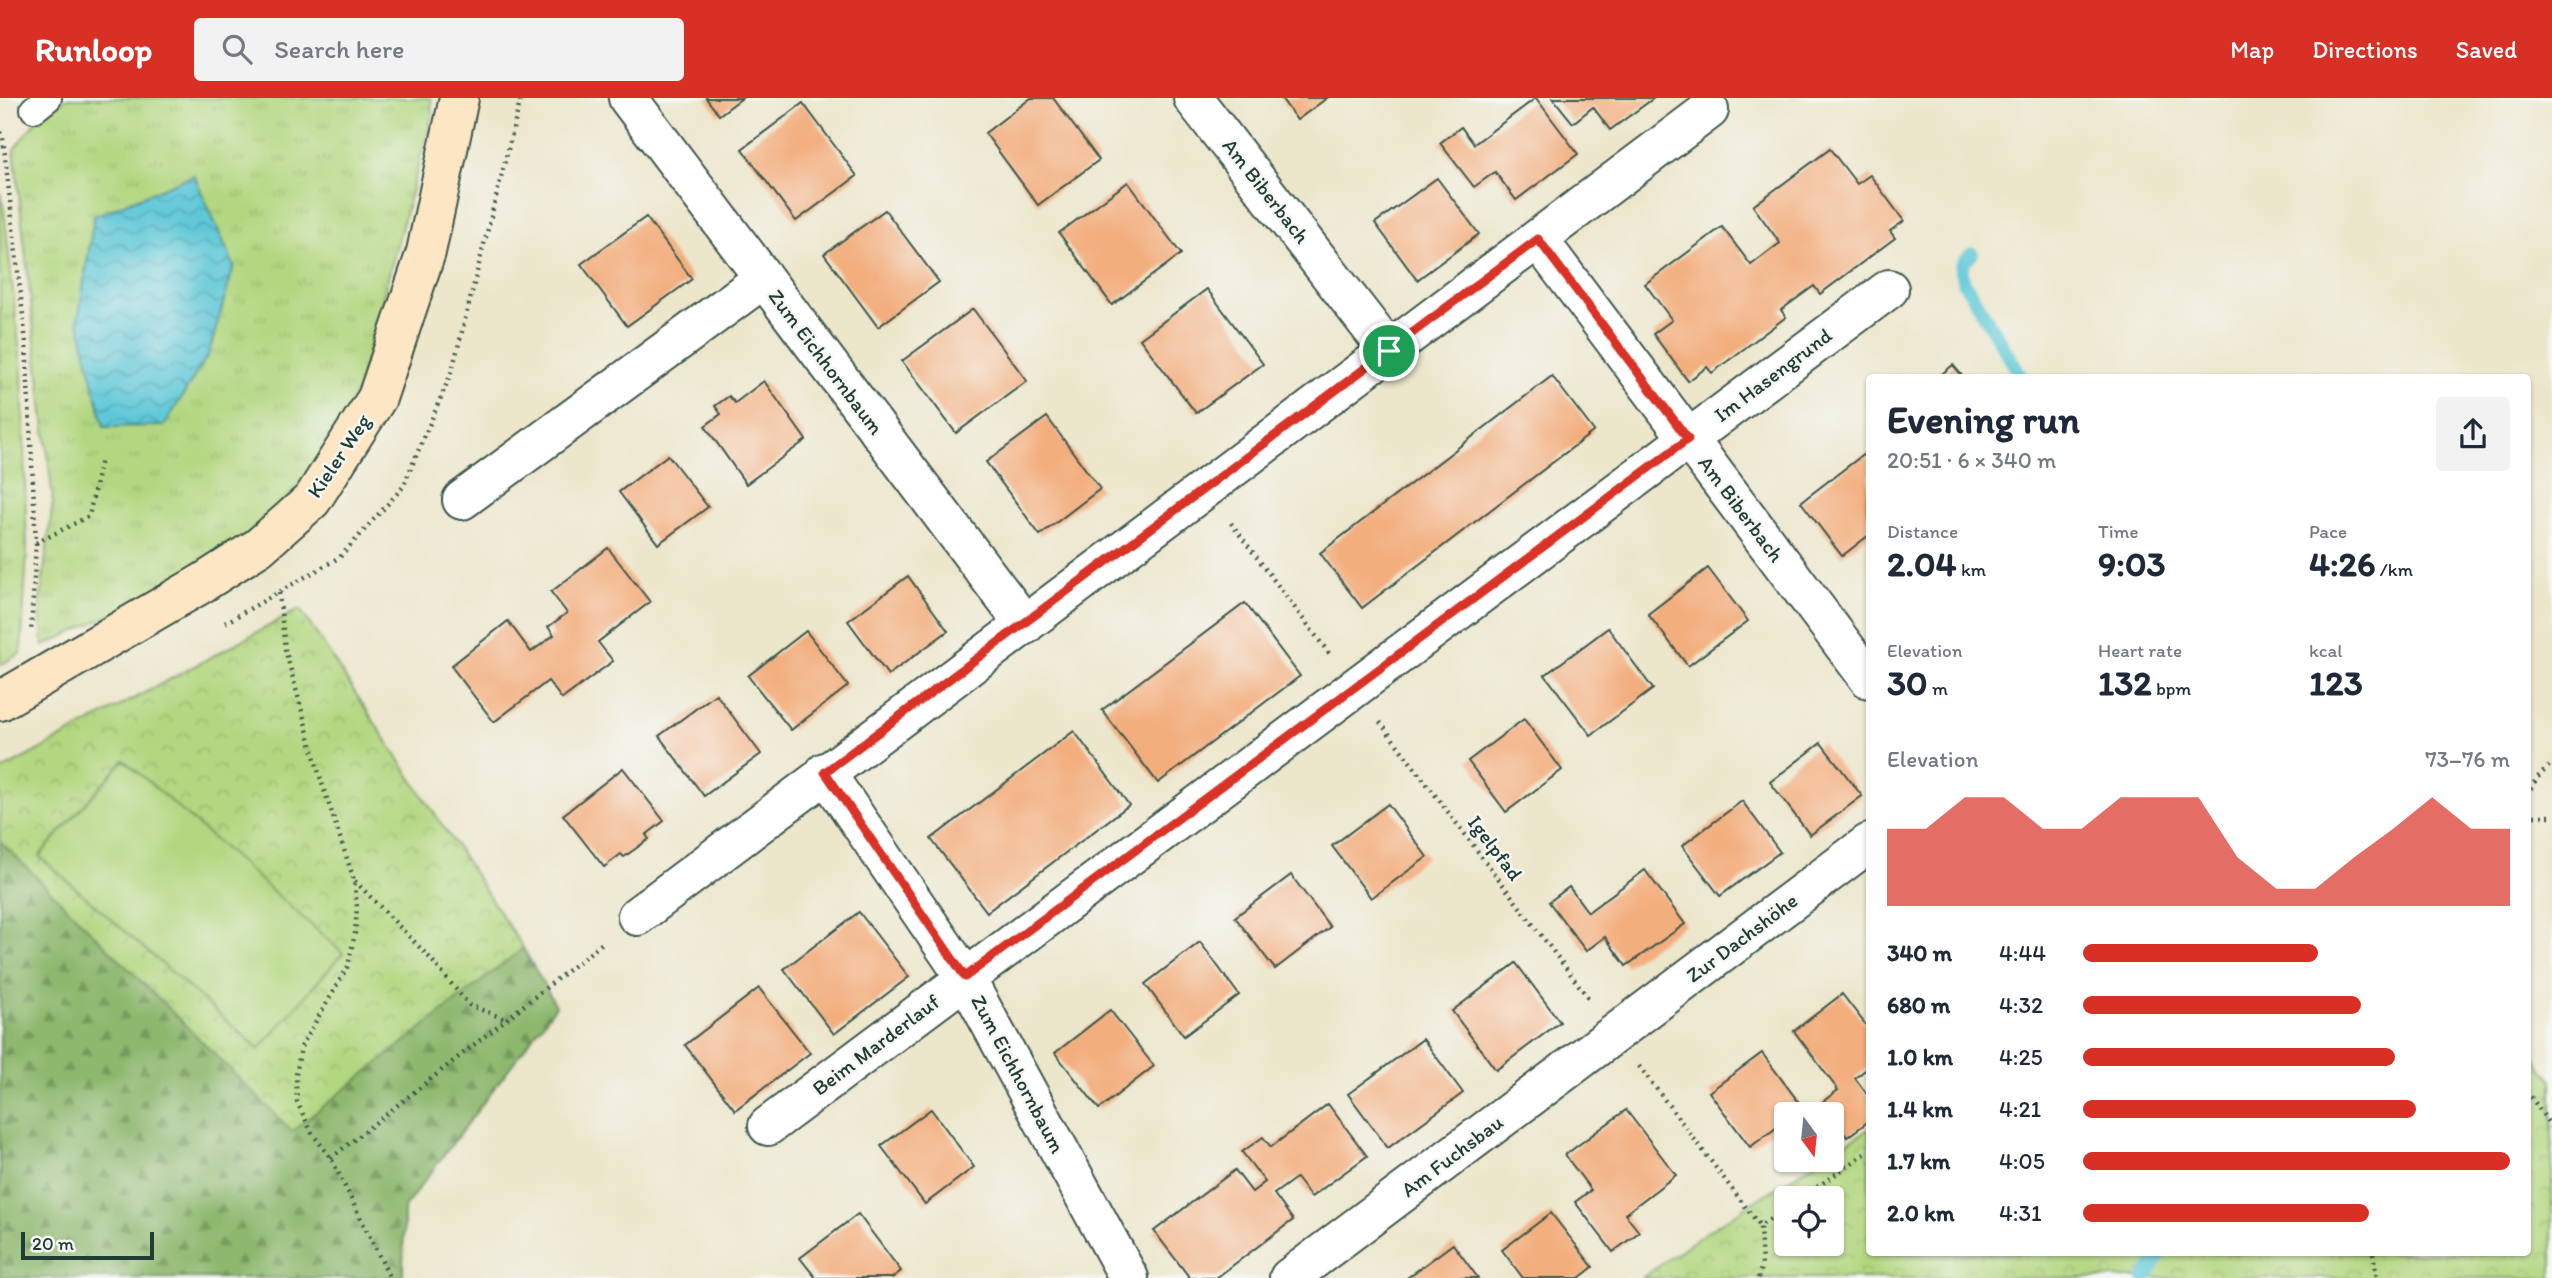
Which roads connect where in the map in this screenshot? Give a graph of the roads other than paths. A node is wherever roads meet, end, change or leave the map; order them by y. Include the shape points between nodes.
1 (459, 98) edge
2 (628, 98) edge
3 (1193, 98) edge
4 (1709, 110) dead end
5 (1538, 239) junction
6 (763, 279) junction
7 (1889, 289) dead end
8 (1389, 351) junction
9 (1688, 439) junction
10 (462, 500) dead end
11 (1025, 625) junction
12 (1866, 675) edge
13 (1356, 689) joint
14 (15, 692) edge
15 (825, 772) junction
16 (1866, 845) edge
17 (637, 916) road end
18 (965, 977) junction
19 (1615, 1033) joint
20 (768, 1126) dead end
21 (1129, 1278) edge
22 (1289, 1278) edge

1 - 14 street, Kieler Weg via 426,252 377,398 312,499 259,547
2 - 6 street, Zum Eichhornbaum
3 - 8 street, Am Biberbach
4 - 5 street
5 - 8 street
5 - 9 street, Am Biberbach
6 - 10 street
6 - 11 street, Zum Eichhornbaum
7 - 9 street, Im Hasengrund
8 - 11 street
9 - 12 street, Am Biberbach
9 - 13 street, Im Hasengrund
11 - 15 street
13 - 18 street, Beim Marderlauf
15 - 17 street
15 - 18 street, Zum Eichhornbaum
16 - 19 street, Zur Dachshöhe
18 - 20 street, Beim Marderlauf
18 - 21 street, Zum Eichhornbaum
19 - 22 street, Am Fuchsbau

